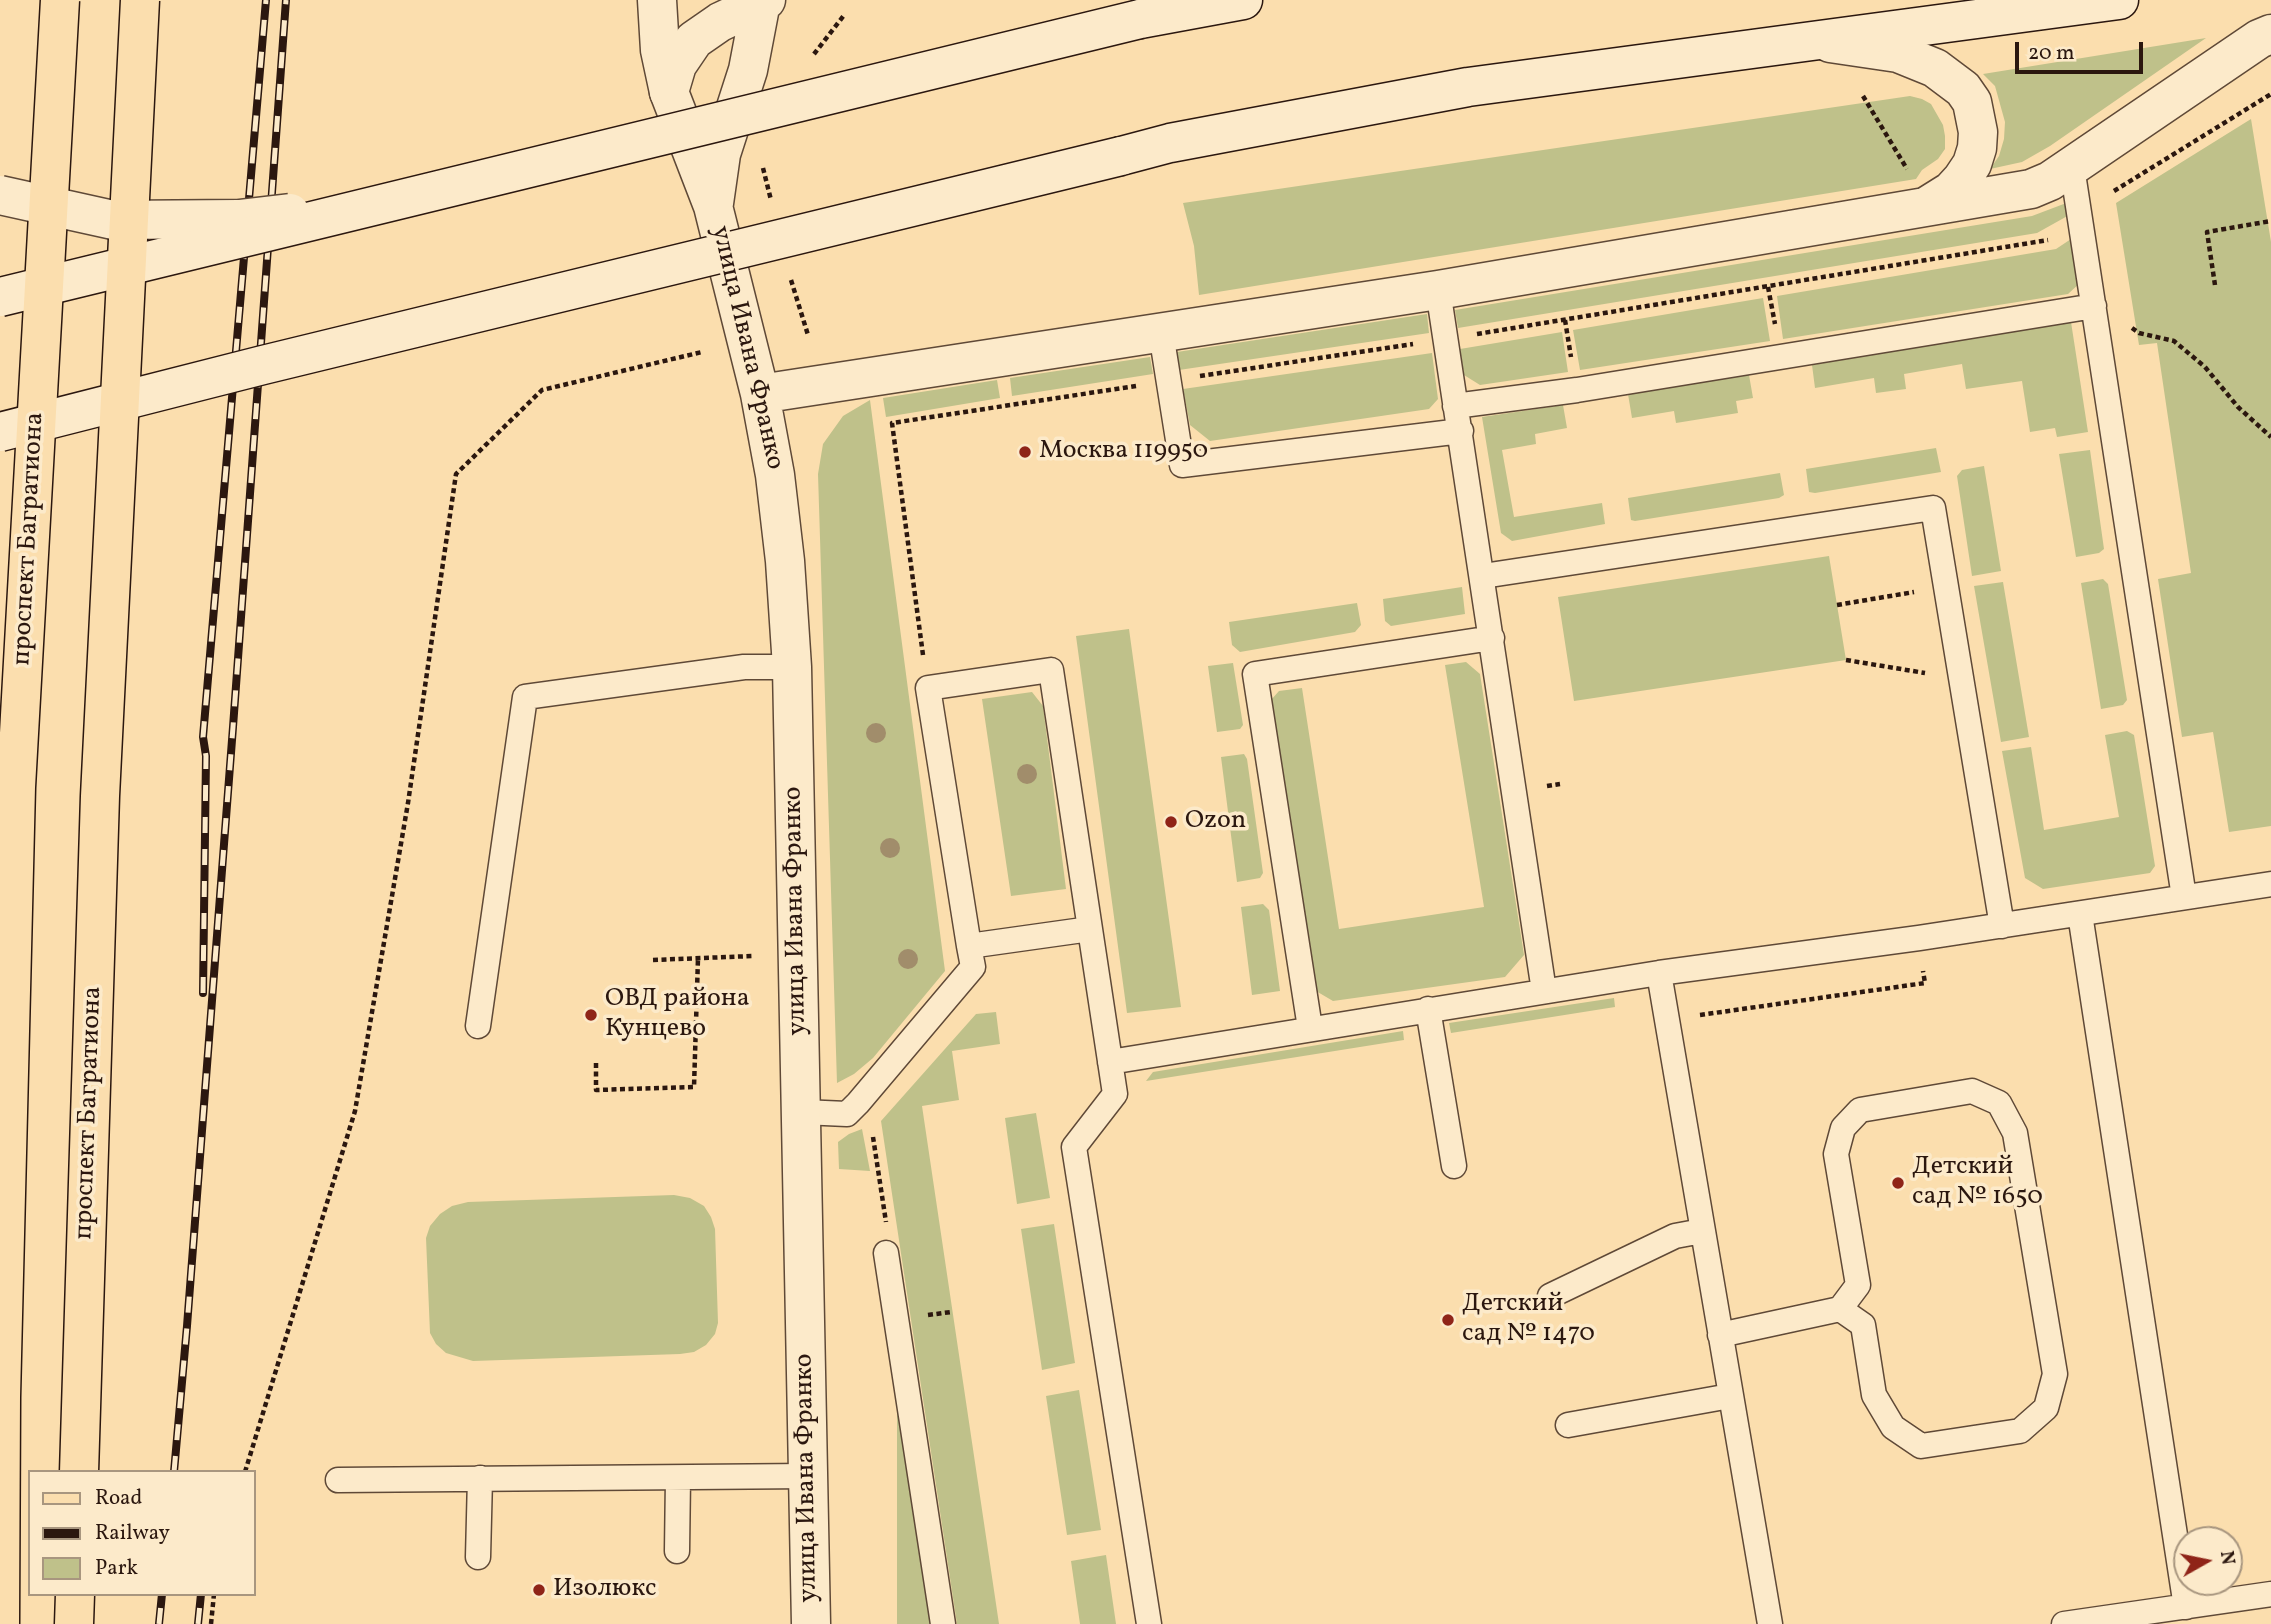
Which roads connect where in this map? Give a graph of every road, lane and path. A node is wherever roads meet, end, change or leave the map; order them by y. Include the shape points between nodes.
1 (60, 0) edge
2 (140, 0) edge
3 (657, 0) edge
4 (1243, 0) edge
5 (2119, 0) edge
6 (763, 1) edge
7 (845, 14) dead end
8 (2271, 34) edge
9 (1811, 41) junction
10 (812, 56) dead end
11 (669, 92) junction
12 (2271, 94) edge
13 (1863, 96) dead end
14 (761, 158) dead end
15 (2073, 167) junction
16 (1918, 190) junction
17 (0, 195) edge
18 (403, 199) junction
19 (713, 206) junction
20 (774, 212) dead end
21 (2080, 216) junction
22 (2271, 222) edge
23 (788, 267) dead end
24 (2216, 285) dead end
25 (1438, 290) junction
26 (0, 298) edge
27 (2094, 306) junction
28 (1161, 333) junction
29 (808, 334) dead end
30 (1446, 340) junction
31 (702, 352) dead end
32 (1168, 381) junction
33 (760, 394) junction
34 (1455, 406) junction
35 (1461, 431) junction
36 (0, 432) edge
37 (2271, 437) edge
38 (1483, 576) junction
39 (1946, 587) junction
40 (1837, 605) dead end
41 (1492, 638) junction
42 (1846, 660) dead end
43 (792, 667) junction
44 (1961, 680) junction
45 (928, 688) junction
46 (1560, 784) dead end
47 (1549, 786) dead end
48 (2271, 884) edge
49 (2184, 897) junction
50 (2080, 914) junction
51 (2002, 926) junction
52 (1090, 929) junction
53 (1919, 939) junction
54 (969, 946) junction
55 (753, 956) dead end
56 (698, 958) junction
57 (653, 960) dead end
58 (1660, 973) junction
59 (1545, 991) junction
60 (1428, 1009) junction
61 (1718, 1012) dead end
62 (478, 1026) dead end
63 (1310, 1028) junction
64 (1110, 1062) junction
65 (596, 1063) dead end
66 (858, 1103) junction
67 (802, 1112) junction
68 (1454, 1166) dead end
69 (1702, 1231) junction
70 (886, 1253) joint
71 (1550, 1296) dead end
72 (1840, 1310) junction
73 (1720, 1335) junction
74 (1730, 1396) junction
75 (1568, 1425) dead end
76 (79, 1470) edge
77 (246, 1470) edge
78 (809, 1476) junction
79 (480, 1478) junction
80 (678, 1478) junction
81 (338, 1480) dead end
82 (677, 1551) dead end
83 (478, 1558) dead end
84 (2271, 1594) edge
85 (75, 1596) edge
86 (214, 1596) edge
87 (2186, 1607) junction
88 (0, 1624) edge
89 (74, 1624) edge
90 (211, 1624) edge
91 (811, 1624) edge
92 (943, 1624) edge
93 (1149, 1624) edge
94 (1770, 1624) edge
95 (2064, 1624) edge

1 - 88 main road, проспект Багратиона, bridge via 16,787
2 - 76 main road, проспект Багратиона, bridge via 100,796
3 - 11 street, улица Ивана Франко
4 - 18 street, bridge via 1140,19
5 - 9 street
6 - 11 street, улица Ивана Франко via 694,40 677,65
6 - 19 street, улица Ивана Франко via 748,70 721,154
7 - 10 path
8 - 15 street
9 - 16 street via 1898,53 1935,68 1963,89 1976,116 1977,148 1972,164 1951,191
9 - 36 street, bridge via 1468,87 1170,143
11 - 19 street, улица Ивана Франко
12 - 21 path
13 - 16 path
14 - 20 path
15 - 16 street via 2050,181 2001,195
15 - 21 lane
16 - 25 street
17 - 18 street, bridge via 113,220 239,219
18 - 26 street, bridge
19 - 33 street, улица Ивана Франко
21 - 27 lane
21 - 30 path via 2045,243
22 - 24 path via 2207,232
23 - 29 path
25 - 28 street
25 - 30 lane
27 - 34 lane
27 - 37 path via 2139,332 2174,341 2205,366 2238,407
27 - 49 lane
28 - 32 lane
28 - 33 street
30 - 32 path
30 - 34 lane
31 - 77 path via 542,390 456,474 408,803 355,1111
32 - 35 lane via 1182,466
32 - 45 path via 892,423
33 - 43 street, улица Ивана Франко via 775,475
34 - 35 lane
35 - 38 lane
38 - 39 lane via 1933,508
38 - 41 lane
39 - 40 path
39 - 44 lane
41 - 59 lane
41 - 63 lane via 1255,674
42 - 44 path
43 - 62 lane via 744,667 525,697
43 - 67 street, улица Ивана Франко
44 - 51 lane
45 - 52 lane via 1051,670
45 - 54 lane
46 - 47 path
48 - 49 lane
49 - 50 lane
50 - 51 lane
50 - 87 lane
51 - 53 lane
52 - 54 lane
52 - 64 lane
53 - 58 lane
53 - 61 path via 1925,983
54 - 66 lane via 973,967
55 - 56 path
56 - 57 path
56 - 65 path via 694,1087 596,1090
58 - 59 lane
58 - 69 lane
59 - 60 lane
60 - 63 lane
60 - 68 lane
63 - 64 lane
64 - 93 lane via 1115,1094 1074,1147
66 - 67 lane via 847,1114
66 - 70 path via 869,1113 887,1224
67 - 78 street, улица Ивана Франко
69 - 71 lane via 1675,1236
69 - 73 lane
70 - 92 lane
72 - 72 lane via 1858,1285 1836,1154 1843,1128 1860,1110 1972,1091 1999,1103 2015,1133 2056,1374 2046,1408 2020,1431 1921,1446 1886,1417 1874,1395 1863,1325
72 - 73 lane
73 - 74 lane
74 - 75 lane
74 - 94 lane
78 - 80 lane
78 - 91 street, улица Ивана Франко
79 - 80 lane
79 - 81 lane
79 - 83 lane
80 - 82 lane
84 - 87 lane
85 - 89 main road
86 - 90 path
87 - 95 lane

